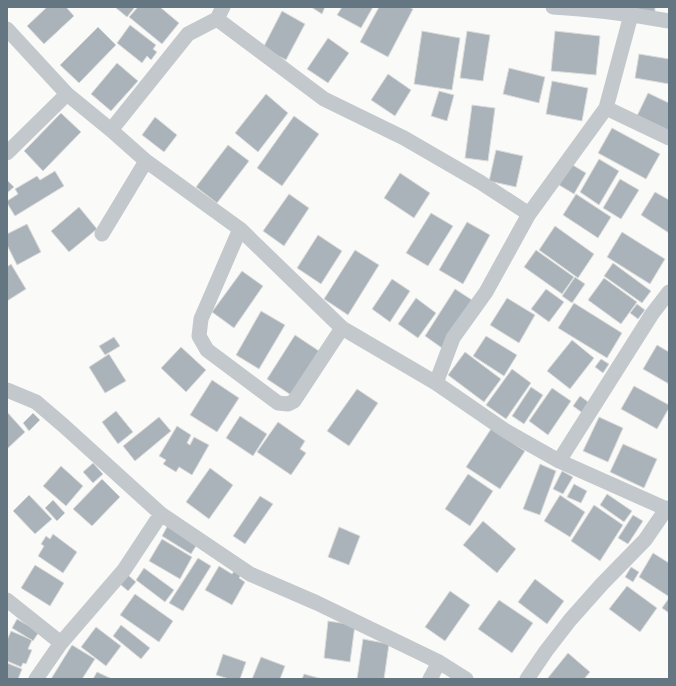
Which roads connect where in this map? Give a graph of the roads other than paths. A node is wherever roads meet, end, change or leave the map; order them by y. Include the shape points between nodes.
1 (552, 7) edge
2 (587, 8) edge
3 (220, 13) edge
4 (631, 15) junction
5 (669, 21) edge
6 (7, 29) edge
7 (67, 94) junction
8 (606, 108) junction
9 (111, 130) junction
10 (669, 138) edge
11 (7, 153) edge
12 (146, 161) junction
13 (529, 214) junction
14 (240, 229) junction
15 (102, 234) dead end
16 (669, 292) edge
17 (342, 328) junction
18 (436, 383) junction
19 (7, 390) edge
20 (559, 461) junction
21 (668, 509) edge
22 (161, 514) junction
23 (7, 600) edge
24 (61, 643) junction
25 (439, 662) junction
26 (36, 679) edge
27 (430, 679) edge
28 (466, 679) edge
29 (527, 679) edge

1 - 2 street
2 - 4 street
3 - 9 street via 188,34
3 - 13 street via 324,99 404,138
4 - 5 street
4 - 8 street
6 - 7 street
7 - 9 street
7 - 11 street
8 - 10 street
8 - 13 street
9 - 12 street
12 - 14 street
12 - 15 street
13 - 18 street via 486,292 452,338
14 - 17 street
14 - 17 street via 201,319 200,336 207,350 278,403 288,404 294,401
16 - 20 street via 652,314
17 - 18 street
18 - 20 street via 506,431
19 - 22 street via 36,402
20 - 21 street
21 - 29 street via 645,540 570,620
22 - 24 street via 124,570
22 - 25 street via 250,574
23 - 24 street
24 - 26 street
25 - 27 street
25 - 28 street

